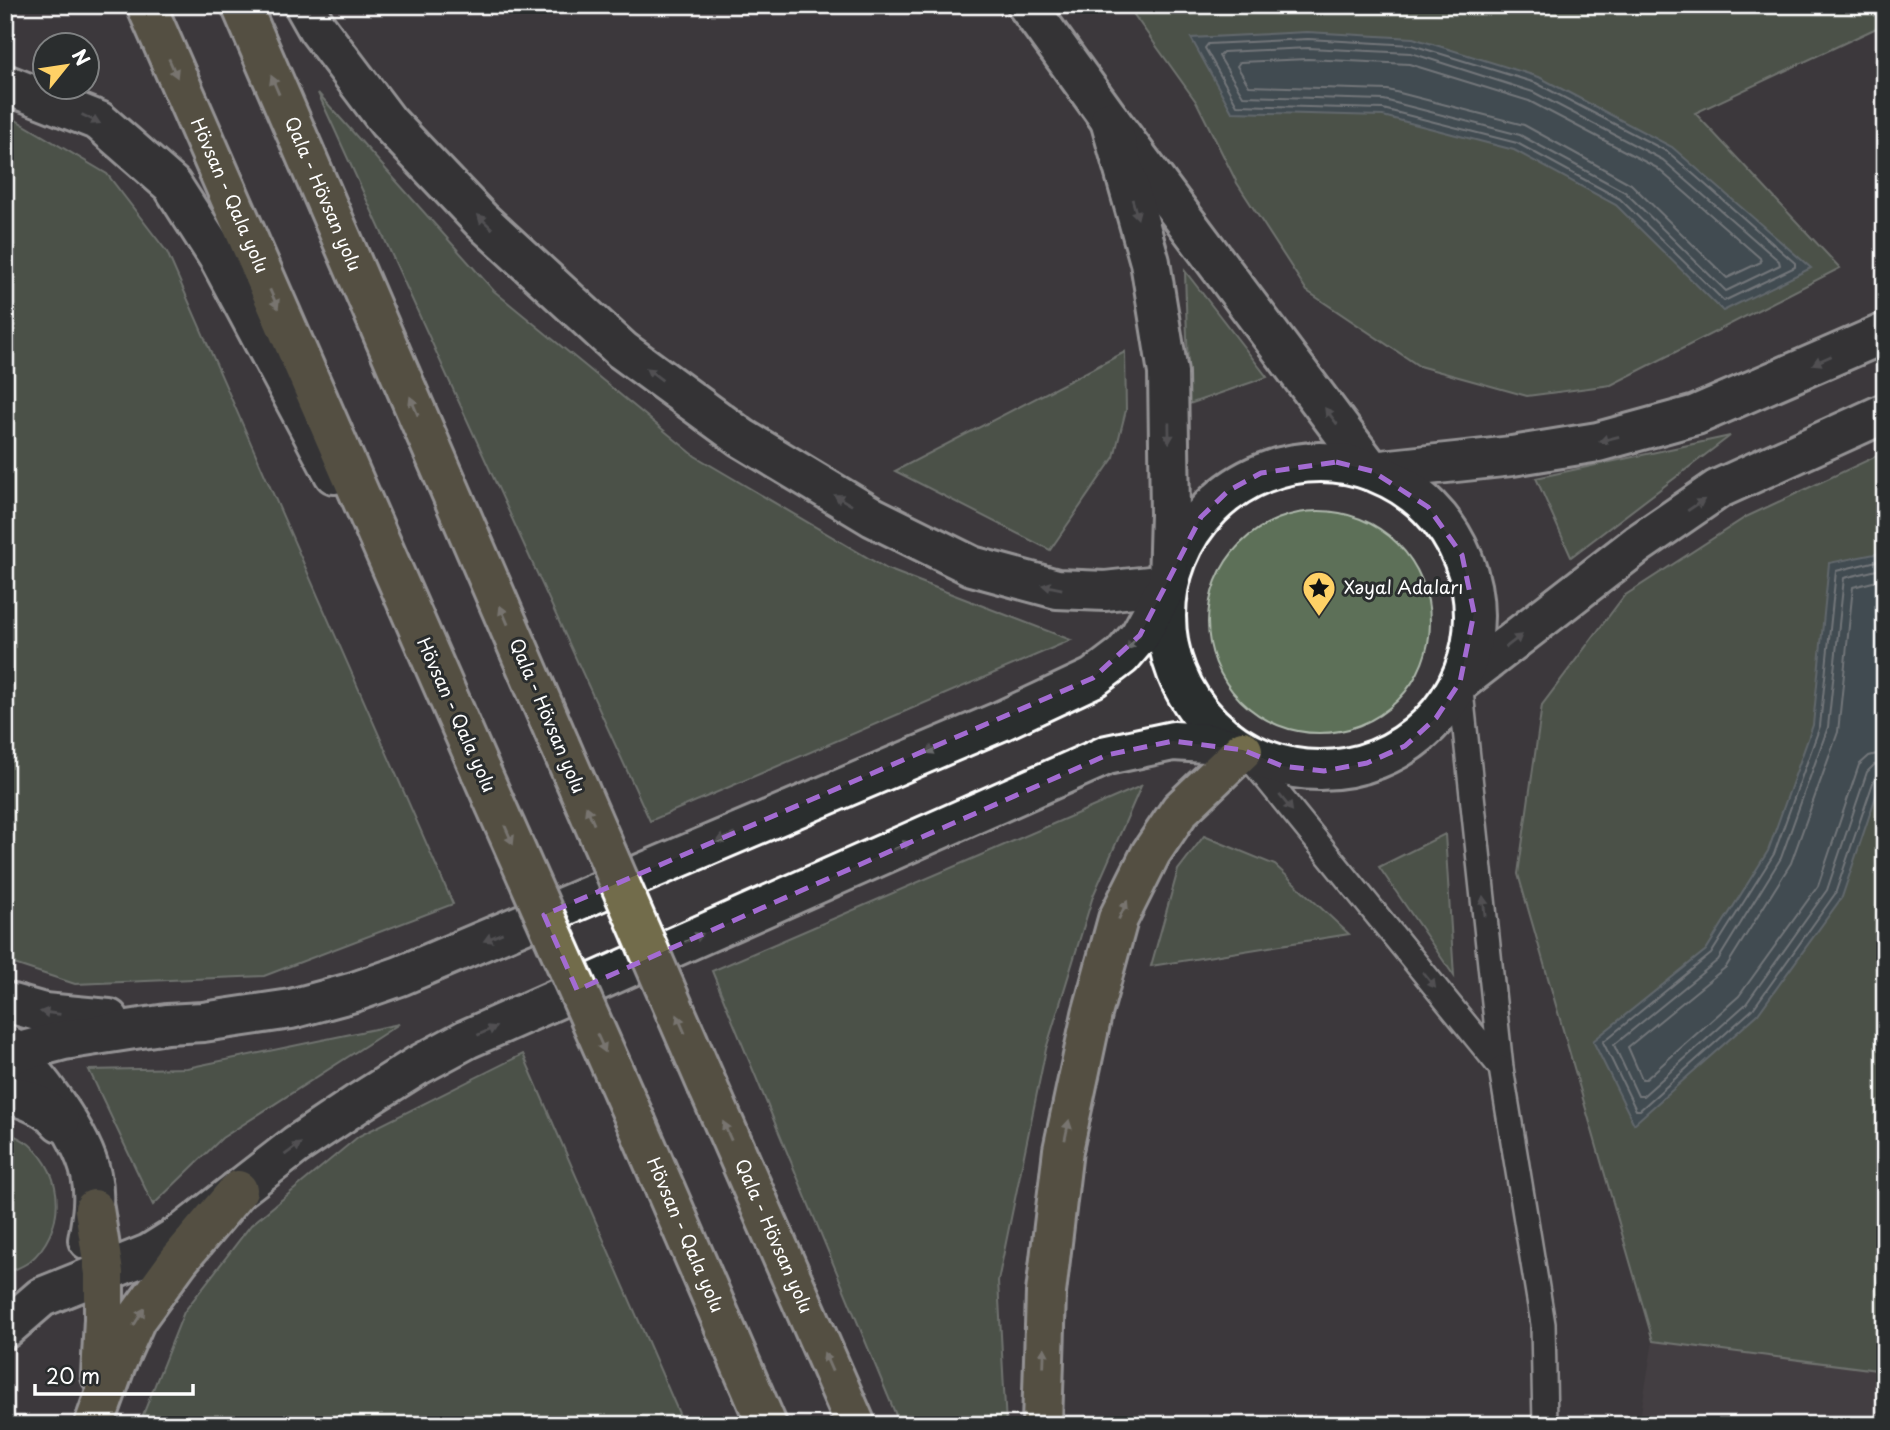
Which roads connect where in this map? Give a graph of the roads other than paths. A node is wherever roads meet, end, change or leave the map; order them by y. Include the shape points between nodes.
1 (146, 5) edge
2 (241, 5) edge
3 (304, 5) edge
4 (1027, 5) edge
5 (5, 83) edge
6 (1110, 120) junction
7 (1885, 333) edge
8 (1885, 413) edge
9 (1372, 471) junction
10 (1168, 584) junction
11 (424, 642) junction
12 (1460, 682) junction
13 (1243, 750) junction
14 (5, 1002) edge
15 (167, 1024) junction
16 (9, 1051) edge
17 (1501, 1068) junction
18 (5, 1093) edge
19 (77, 1142) junction
20 (238, 1190) junction
21 (94, 1209) junction
22 (685, 1236) junction
23 (104, 1273) junction
24 (42, 1297) junction
25 (5, 1311) edge
26 (5, 1329) edge
27 (95, 1420) edge
28 (748, 1425) edge
29 (767, 1425) edge
30 (856, 1425) edge
31 (1042, 1425) edge
32 (1545, 1425) edge

1 -> 11 main road, Hövsan - Qala yolu
30 -> 2 main road, Qala - Hövsan yolu, bridge
10 -> 3 street via 1105,592 1056,589 972,566 873,517 742,438 622,350 481,220 388,121
4 - 6 street
5 -> 11 street via 99,121 172,185 220,260
9 -> 6 street
6 -> 10 street via 1150,262 1168,373
7 -> 9 street via 1696,415 1598,442
12 -> 8 street via 1638,544 1718,489
9 - 10 street via 1336,462 1298,463 1261,473 1228,491 1201,517 1181,548
9 - 12 street via 1406,488 1428,507 1462,555 1474,613 1472,642
10 - 13 street via 1166,631 1178,676 1205,718
10 -> 15 street via 1140,635 1122,656 1093,678 1001,721 400,976 291,1009
11 -> 22 main road, Hövsan - Qala yolu, bridge
12 - 13 street via 1436,718 1405,746 1367,763 1324,771 1282,766
17 -> 12 lane
13 -> 17 lane
20 -> 13 street via 360,1102 467,1039 1094,760 1173,741
31 -> 13 main road via 1046,1293 1063,1150 1118,919 1150,853 1180,810
15 -> 14 street via 44,1013
15 - 16 street
16 - 19 street via 45,1087
17 - 32 lane via 1543,1324
18 - 19 street via 24,1097 54,1115
19 - 21 street via 91,1174
20 - 23 street via 149,1254
27 -> 20 main road via 136,1319
21 - 23 main road
21 - 24 street via 87,1243 69,1274
22 - 28 main road
22 - 29 main road, Hövsan - Qala yolu
23 - 24 street
23 - 27 main road via 103,1352
24 - 25 street
24 - 26 street

